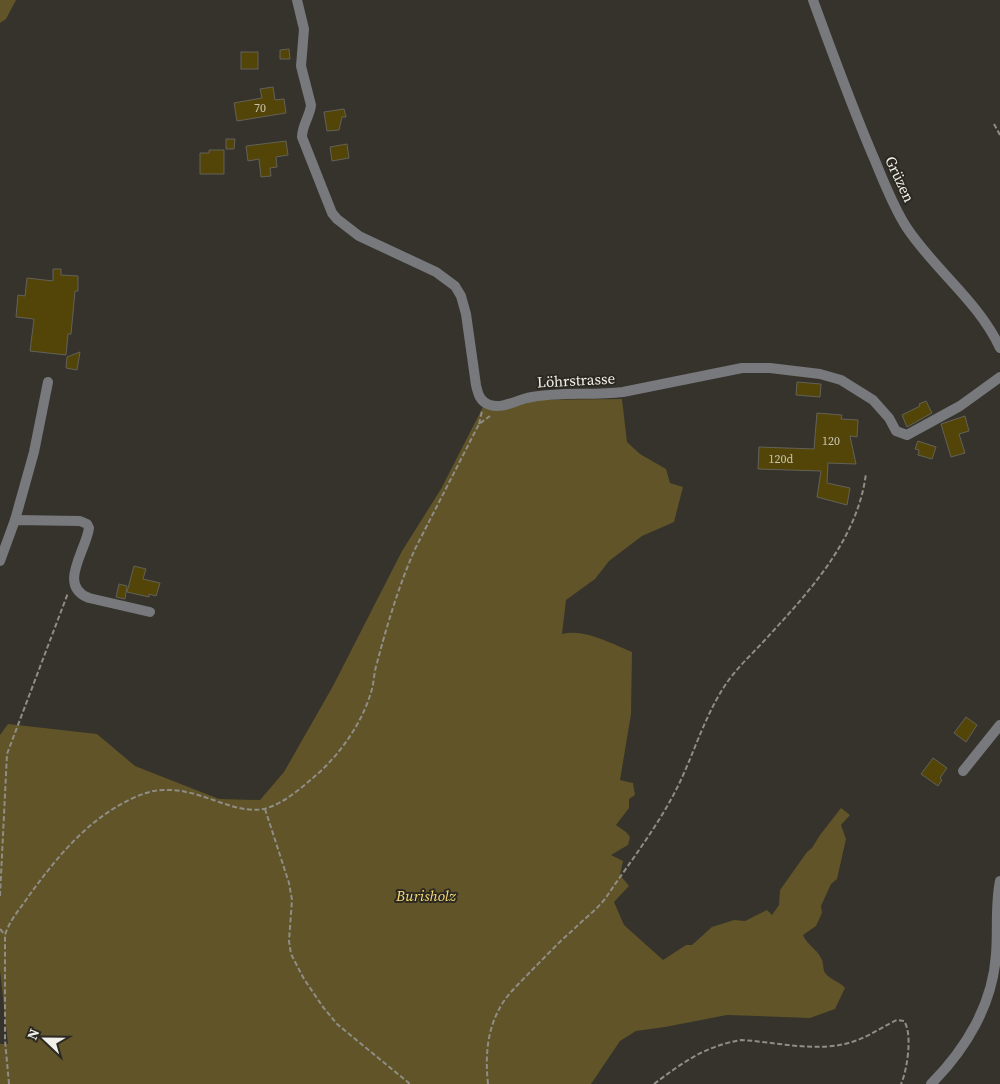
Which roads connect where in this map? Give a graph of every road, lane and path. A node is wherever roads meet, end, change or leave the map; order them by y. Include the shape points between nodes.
1 (296, 0) edge
2 (813, 0) edge
3 (994, 124) dead end
4 (1000, 135) edge
5 (1000, 348) edge
6 (1000, 378) edge
7 (48, 382) dead end
8 (507, 405) junction
9 (866, 473) dead end
10 (14, 520) junction
11 (0, 561) edge
12 (73, 579) junction
13 (150, 612) dead end
14 (1000, 725) edge
15 (963, 771) dead end
16 (265, 809) junction
17 (1000, 881) edge
18 (0, 896) edge
19 (0, 929) edge
20 (5, 935) junction
21 (9, 1084) edge
22 (410, 1084) edge
23 (488, 1084) edge
24 (654, 1084) edge
25 (901, 1084) edge
26 (931, 1084) edge

1 - 8 street, Löhrstrasse via 304,29 301,66 312,105 302,139 332,213 359,236 436,272 455,286 466,314 478,394 491,406
2 - 5 street, Grüzen via 856,116 906,227 988,325
3 - 4 path
6 - 8 street, Löhrstrasse via 960,406 906,434 896,431 873,400 841,380 770,368 742,368 607,394 551,394
7 - 10 street via 32,460
8 - 16 path via 479,424 415,548 406,568 367,702 348,739 315,776
9 - 23 path via 857,510 841,544 800,601 732,676 712,708 676,790 606,899 503,1003 488,1041
10 - 11 street
10 - 12 street via 74,520 87,524 88,535
12 - 13 street via 75,589 84,596
12 - 18 path via 7,754
14 - 15 street
16 - 20 path via 234,806 186,792 163,790 142,794 92,823 72,841 39,881
16 - 22 path via 290,883 289,941 291,954 304,979 337,1024
17 - 26 street via 996,956 985,1004 978,1022 955,1058
19 - 20 path
20 - 21 path via 5,1040
24 - 25 path via 696,1055 728,1042 741,1040 826,1047 862,1038 897,1020 904,1021 908,1030

